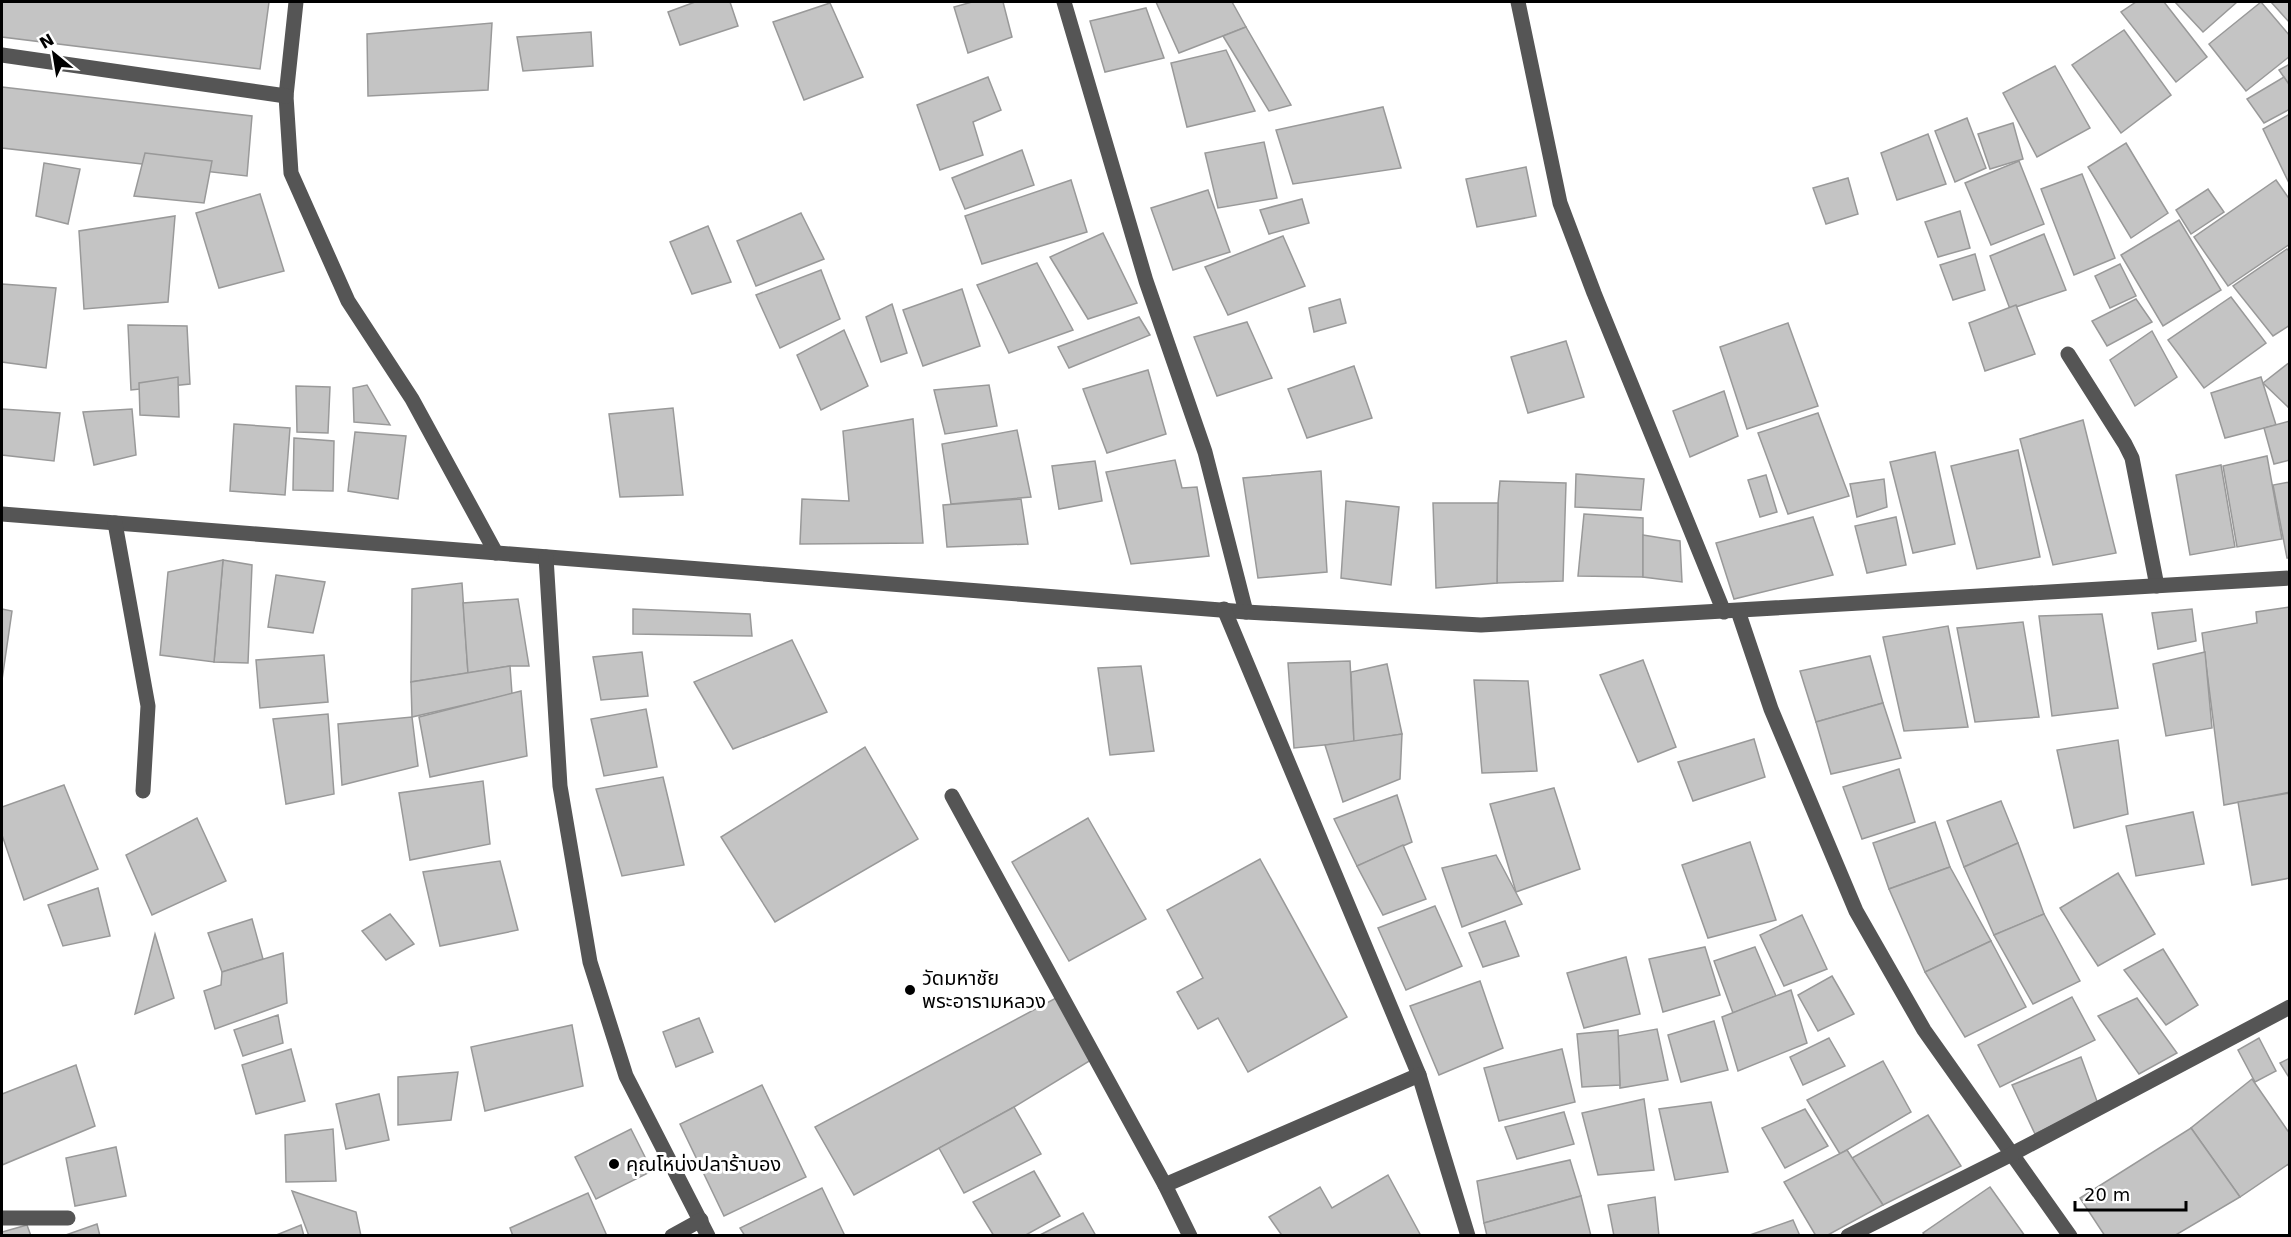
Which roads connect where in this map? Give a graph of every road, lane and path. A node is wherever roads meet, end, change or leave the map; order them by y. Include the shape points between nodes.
1 (296, 2) edge
2 (1064, 2) edge
3 (1518, 2) edge
4 (2, 55) edge
5 (286, 96) junction
6 (2068, 354) dead end
7 (2, 514) edge
8 (115, 523) junction
9 (496, 553) junction
10 (546, 557) junction
11 (2289, 578) edge
12 (2157, 586) junction
13 (1224, 609) junction
14 (1246, 612) junction
15 (1731, 612) junction
16 (143, 791) dead end
17 (952, 796) dead end
18 (2289, 1007) edge
19 (1419, 1075) junction
20 (2012, 1154) junction
21 (1165, 1185) junction
22 (2, 1218) edge
23 (68, 1218) dead end
24 (700, 1221) junction
25 (672, 1236) edge
26 (708, 1236) edge
27 (1190, 1236) edge
28 (1468, 1236) edge
29 (1848, 1236) edge
30 (2070, 1236) edge

1 - 5 street
2 - 14 street via 1146,281 1205,452
3 - 15 street via 1560,203 1594,293
4 - 5 street
5 - 9 street via 291,173 348,301 412,399
6 - 12 street via 2132,459
7 - 8 street
8 - 9 street
8 - 16 street via 148,706
9 - 10 street
10 - 13 street
10 - 24 street via 560,786 590,962 626,1076
11 - 12 street
12 - 15 street
13 - 14 street
13 - 19 street
14 - 15 street via 1481,626
15 - 20 street via 1856,911 1924,1030
17 - 21 street
18 - 20 street
19 - 21 street
19 - 28 street
20 - 29 street
20 - 30 street
21 - 27 street
22 - 23 street
24 - 25 street
24 - 26 street

